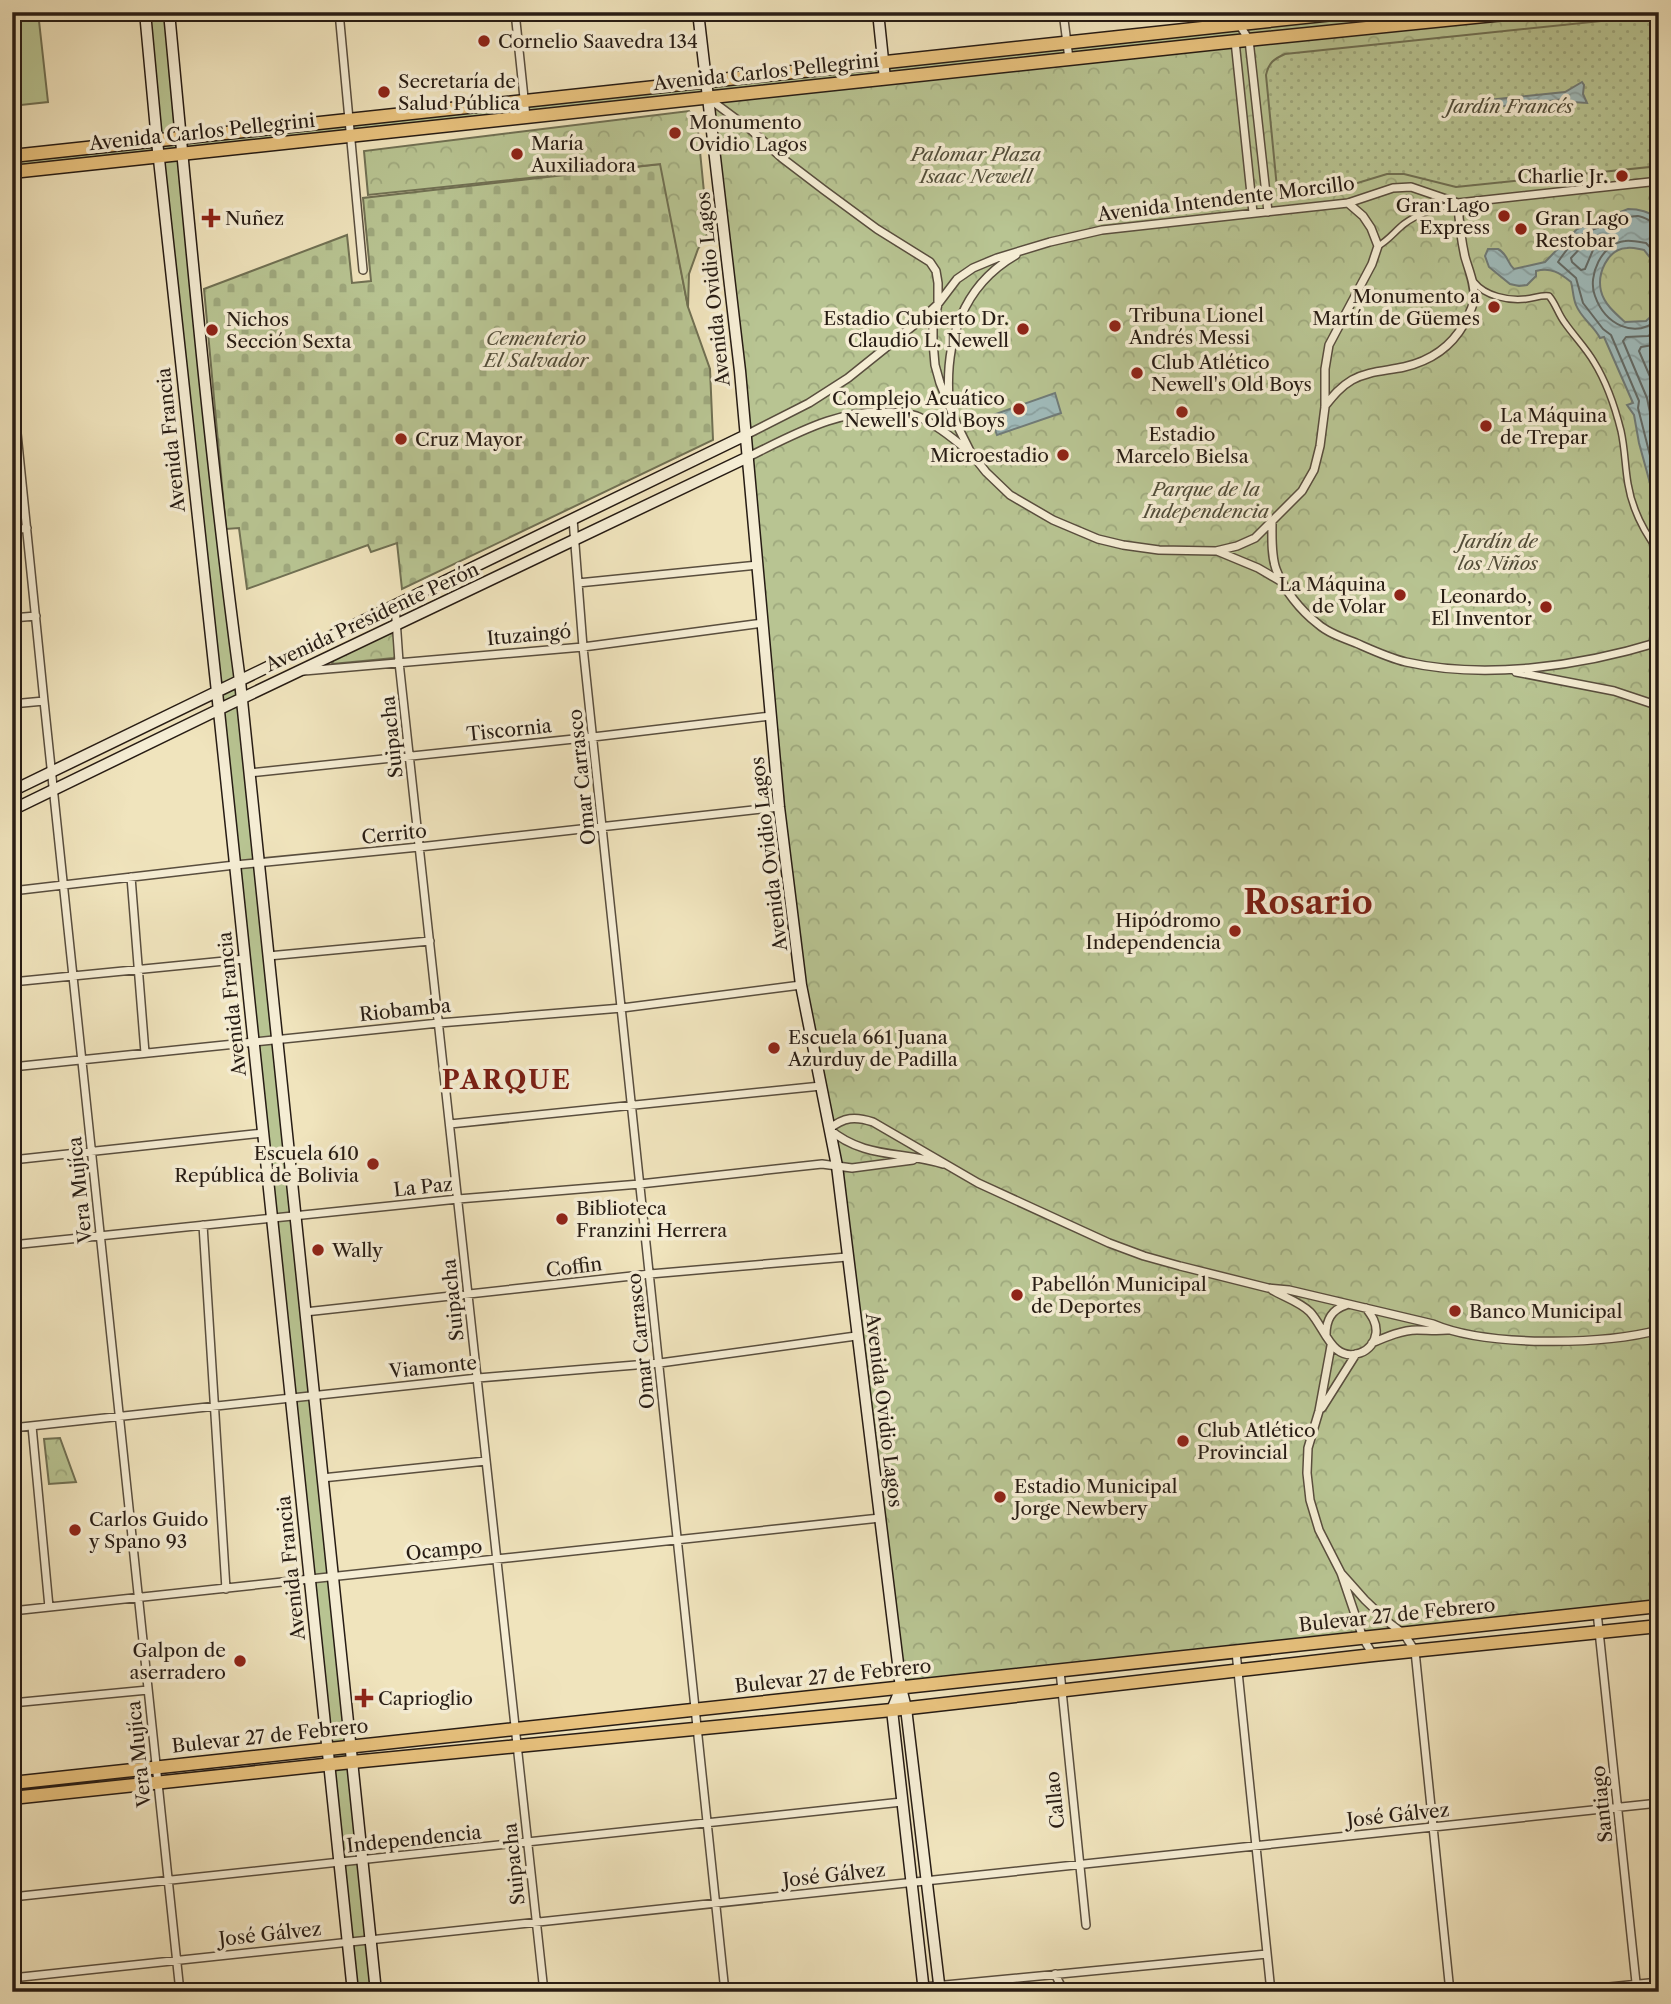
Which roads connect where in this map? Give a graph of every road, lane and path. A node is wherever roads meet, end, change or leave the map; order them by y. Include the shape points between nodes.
1 (145, 12) edge
2 (169, 12) edge
3 (340, 12) edge
4 (515, 12) edge
5 (698, 12) edge
6 (878, 12) edge
7 (1063, 12) edge
8 (1352, 12) edge
9 (1524, 12) edge
10 (1239, 18) edge
11 (1249, 40) junction
12 (1235, 41) junction
13 (1066, 42) junction
14 (1069, 59) junction
15 (883, 63) junction
16 (885, 79) junction
17 (706, 83) junction
18 (707, 97) junction
19 (525, 102) junction
20 (526, 117) junction
21 (350, 120) junction
22 (351, 136) junction
23 (181, 138) junction
24 (157, 141) junction
25 (183, 154) junction
26 (12, 156) edge
27 (159, 157) junction
28 (12, 172) edge
29 (1659, 181) edge
30 (1348, 203) junction
31 (1458, 203) junction
32 (1268, 212) junction
33 (1253, 213) junction
34 (1378, 246) junction
35 (1029, 248) junction
36 (362, 270) dead end
37 (1473, 282) junction
38 (939, 304) junction
39 (12, 384) edge
40 (950, 406) junction
41 (1325, 407) junction
42 (186, 414) junction
43 (208, 416) junction
44 (746, 435) junction
45 (15, 437) edge
46 (971, 453) junction
47 (748, 457) junction
48 (573, 519) junction
49 (1272, 522) junction
50 (27, 528) junction
51 (12, 530) edge
52 (575, 540) junction
53 (1216, 551) junction
54 (1659, 552) edge
55 (758, 565) junction
56 (1282, 582) junction
57 (578, 583) junction
58 (228, 594) junction
59 (206, 595) junction
60 (395, 606) junction
61 (36, 615) junction
62 (12, 618) edge
63 (763, 623) junction
64 (397, 624) junction
65 (1659, 642) edge
66 (583, 647) junction
67 (399, 662) junction
68 (1501, 670) junction
69 (296, 672) junction
70 (240, 681) junction
71 (217, 692) junction
72 (242, 698) junction
73 (44, 701) junction
74 (12, 704) edge
75 (1659, 706) edge
76 (218, 710) junction
77 (771, 716) junction
78 (593, 737) junction
79 (410, 755) junction
80 (51, 772) junction
81 (249, 773) junction
82 (53, 790) junction
83 (12, 792) edge
84 (779, 807) junction
85 (12, 810) edge
86 (603, 826) junction
87 (419, 847) junction
88 (258, 863) junction
89 (235, 865) junction
90 (131, 877) junction
91 (64, 886) junction
92 (12, 891) edge
93 (430, 942) junction
94 (268, 957) junction
95 (245, 958) junction
96 (138, 969) junction
97 (74, 976) junction
98 (12, 982) edge
99 (802, 985) junction
100 (622, 1008) junction
101 (439, 1023) junction
102 (277, 1039) junction
103 (253, 1042) junction
104 (145, 1053) junction
105 (82, 1060) junction
106 (12, 1067) edge
107 (821, 1086) junction
108 (632, 1105) junction
109 (450, 1124) junction
110 (830, 1129) junction
111 (263, 1133) junction
112 (92, 1152) junction
113 (925, 1158) junction
114 (12, 1160) edge
115 (943, 1164) junction
116 (836, 1166) junction
117 (639, 1184) junction
118 (458, 1199) junction
119 (295, 1216) junction
120 (272, 1218) junction
121 (203, 1225) junction
122 (101, 1236) junction
123 (12, 1245) edge
124 (847, 1257) junction
125 (650, 1274) junction
126 (1268, 1288) junction
127 (468, 1295) junction
128 (1349, 1304) junction
129 (1366, 1308) junction
130 (305, 1312) junction
131 (1659, 1329) edge
132 (1447, 1330) junction
133 (856, 1336) junction
134 (1326, 1336) junction
135 (1372, 1343) junction
136 (1331, 1346) junction
137 (1356, 1354) junction
138 (660, 1363) junction
139 (478, 1378) junction
140 (314, 1396) junction
141 (291, 1398) junction
142 (214, 1406) junction
143 (1319, 1411) junction
144 (120, 1417) junction
145 (32, 1426) junction
146 (12, 1428) edge
147 (486, 1461) junction
148 (322, 1478) junction
149 (880, 1518) junction
150 (677, 1541) junction
151 (497, 1560) junction
152 (1341, 1573) junction
153 (333, 1577) junction
154 (310, 1580) junction
155 (226, 1589) junction
156 (139, 1598) junction
157 (1659, 1606) edge
158 (49, 1607) junction
159 (12, 1611) edge
160 (1597, 1612) junction
161 (1659, 1626) edge
162 (1599, 1632) junction
163 (1404, 1634) junction
164 (1363, 1639) junction
165 (1415, 1651) junction
166 (1236, 1652) junction
167 (1373, 1655) junction
168 (1238, 1670) junction
169 (1060, 1671) junction
170 (901, 1688) junction
171 (148, 1690) junction
172 (1062, 1690) junction
173 (12, 1703) edge
174 (906, 1708) junction
175 (696, 1710) junction
176 (891, 1710) junction
177 (515, 1728) junction
178 (698, 1728) junction
179 (350, 1746) junction
180 (517, 1746) junction
181 (327, 1749) junction
182 (352, 1762) junction
183 (329, 1765) junction
184 (157, 1768) junction
185 (158, 1782) junction
186 (12, 1783) edge
187 (12, 1798) edge
188 (902, 1802) junction
189 (1659, 1803) edge
190 (1618, 1807) junction
191 (708, 1823) junction
192 (1433, 1827) junction
193 (528, 1842) junction
194 (1256, 1846) junction
195 (362, 1860) junction
196 (340, 1863) junction
197 (1079, 1864) junction
198 (168, 1881) junction
199 (926, 1881) junction
200 (911, 1882) junction
201 (12, 1897) edge
202 (716, 1903) junction
203 (536, 1922) junction
204 (1086, 1925) dead end
205 (370, 1940) junction
206 (348, 1942) junction
207 (1267, 1954) junction
208 (177, 1960) junction
209 (1055, 1974) junction
210 (12, 1978) edge
211 (1659, 1982) edge
212 (1637, 1988) edge
213 (924, 1989) edge
214 (939, 1989) edge
215 (180, 1992) edge
216 (353, 1992) edge
217 (376, 1992) edge
218 (544, 1992) edge
219 (725, 1992) edge
220 (1064, 1992) edge
221 (1271, 1992) edge
222 (1450, 1992) edge
223 (1560, 1992) edge

1 - 24 main road, Avenida Francia
2 - 23 main road, Avenida Francia
3 - 21 street
4 - 19 street
5 - 17 main road, Avenida Ovidio Lagos
6 - 15 main road
7 - 13 street
8 - 10 main road, Avenida Carlos Pellegrini
9 - 11 main road, Avenida Carlos Pellegrini via 1420,18
10 - 11 street
10 - 13 main road, Avenida Carlos Pellegrini
11 - 12 main road, Avenida Carlos Pellegrini
11 - 32 street
12 - 14 main road, Avenida Carlos Pellegrini
12 - 33 street
13 - 14 street
13 - 15 main road, Avenida Carlos Pellegrini
14 - 16 main road, Avenida Carlos Pellegrini
15 - 16 main road
15 - 17 main road, Avenida Carlos Pellegrini
16 - 18 main road, Avenida Carlos Pellegrini
17 - 18 main road, Avenida Ovidio Lagos
17 - 19 main road, Avenida Carlos Pellegrini
18 - 20 main road, Avenida Carlos Pellegrini
18 - 38 street via 824,190 930,262 936,271
18 - 44 main road, Avenida Ovidio Lagos
19 - 20 street
19 - 21 main road, Avenida Carlos Pellegrini
20 - 22 main road, Avenida Carlos Pellegrini
21 - 22 street
21 - 23 main road, Avenida Carlos Pellegrini
22 - 25 main road, Avenida Carlos Pellegrini
22 - 36 street
23 - 24 main road, Avenida Carlos Pellegrini
23 - 25 main road, Avenida Francia
24 - 26 main road, Avenida Carlos Pellegrini
24 - 27 main road, Avenida Francia
25 - 27 main road, Avenida Carlos Pellegrini
25 - 43 main road, Avenida Francia
27 - 28 main road, Avenida Carlos Pellegrini
27 - 42 main road, Avenida Francia
29 - 31 street, Avenida Intendente Morcillo
30 - 31 street, Avenida Intendente Morcillo via 1411,187
30 - 32 street, Avenida Intendente Morcillo
30 - 34 street via 1363,216
31 - 34 street via 1422,214
31 - 37 street
32 - 33 street, Avenida Intendente Morcillo
33 - 35 street, Avenida Intendente Morcillo via 1102,230
34 - 41 street via 1329,345
35 - 38 street, Avenida Intendente Morcillo via 973,268 957,279
35 - 40 street via 990,273 967,304 951,352
37 - 41 street via 1469,315 1445,348 1425,361 1353,379 1338,389
37 - 54 street via 1488,294 1514,299 1549,296 1555,303 1605,383 1622,436 1628,487 1645,533
38 - 40 street via 933,326 934,352
38 - 44 street, Avenida Intendente Morcillo via 848,378
39 - 45 street, Vera Mujíca
40 - 46 street
41 - 49 street via 1314,470 1302,491
42 - 43 main road
42 - 59 main road, Avenida Francia
43 - 58 main road, Avenida Francia
44 - 47 main road, Avenida Ovidio Lagos
44 - 48 main road, Avenida Presidente Perón
45 - 50 street, Vera Mujíca
46 - 47 street via 915,415 879,411 845,415
46 - 53 street via 1010,495 1052,520 1098,539 1159,550
47 - 52 main road, Avenida Presidente Perón
47 - 55 main road, Avenida Ovidio Lagos
48 - 52 street, Omar Carrasco
48 - 60 main road, Avenida Presidente Perón
49 - 53 street via 1255,538
49 - 56 street via 1275,568
50 - 51 street
50 - 61 street, Vera Mujíca
52 - 57 street, Omar Carrasco
52 - 64 main road, Avenida Presidente Perón
53 - 56 street
55 - 57 street
55 - 63 main road, Avenida Ovidio Lagos
56 - 68 street via 1318,625 1376,651 1405,662
57 - 66 street, Omar Carrasco
58 - 59 main road via 219,589
58 - 70 main road, Avenida Francia
59 - 71 main road, Avenida Francia
60 - 64 street, Suipacha
60 - 70 main road, Avenida Presidente Perón
61 - 62 street
61 - 73 street, Vera Mujíca
63 - 66 street, Ituzaingó
63 - 77 main road, Avenida Ovidio Lagos
64 - 67 street, Suipacha
64 - 69 main road, Avenida Presidente Perón
65 - 68 street via 1606,656
66 - 67 street, Ituzaingó
66 - 78 street, Omar Carrasco
67 - 69 street, Ituzaingó
67 - 79 street, Suipacha
68 - 75 street via 1614,691
69 - 72 main road, Avenida Presidente Perón
70 - 71 main road, Avenida Presidente Perón
70 - 72 main road, Avenida Francia
71 - 76 main road, Avenida Francia
71 - 80 main road, Avenida Presidente Perón
72 - 76 main road, Avenida Presidente Perón
72 - 81 main road, Avenida Francia
73 - 74 street
73 - 80 street, Vera Mujíca
76 - 82 main road, Avenida Presidente Perón
76 - 89 main road, Avenida Francia
77 - 78 street, Tiscornia
77 - 84 main road, Avenida Ovidio Lagos
78 - 79 street, Tiscornia
78 - 86 street, Omar Carrasco
79 - 81 street, Tiscornia
79 - 87 street, Suipacha
80 - 82 street, Vera Mujíca
80 - 83 main road, Avenida Presidente Perón
81 - 88 main road, Avenida Francia
82 - 85 main road, Avenida Presidente Perón
82 - 91 street, Vera Mujíca
84 - 86 street, Cerrito
84 - 99 main road, Avenida Ovidio Lagos
86 - 87 street, Cerrito
86 - 100 street, Omar Carrasco
87 - 88 street, Cerrito
87 - 93 street, Suipacha
88 - 89 street, Cerrito
88 - 94 main road, Avenida Francia
89 - 90 street, Cerrito
89 - 95 main road, Avenida Francia
90 - 91 street, Cerrito
90 - 96 street
91 - 92 street, Cerrito
91 - 97 street, Vera Mujíca
93 - 94 street
93 - 101 street, Suipacha
94 - 102 main road, Avenida Francia
95 - 96 street
95 - 103 main road, Avenida Francia
96 - 97 street
96 - 104 street
97 - 98 street
97 - 105 street, Vera Mujíca
99 - 100 street, Riobamba
99 - 107 main road, Avenida Ovidio Lagos
100 - 101 street, Riobamba
100 - 108 street, Omar Carrasco
101 - 102 street, Riobamba
101 - 109 street, Suipacha
102 - 103 street, Riobamba
102 - 119 main road, Avenida Francia
103 - 104 street, Riobamba
103 - 111 main road, Avenida Francia
104 - 105 street, Riobamba
105 - 106 street, Riobamba
105 - 112 street, Vera Mujíca
107 - 108 street
107 - 110 main road, Avenida Ovidio Lagos
108 - 109 street
108 - 117 street, Omar Carrasco
109 - 118 street, Suipacha
110 - 113 street via 860,1149
110 - 115 street via 846,1118 859,1117
110 - 116 main road, Avenida Ovidio Lagos
111 - 112 street
111 - 120 main road, Avenida Francia
112 - 114 street
112 - 122 street, Vera Mujíca
113 - 115 street
113 - 116 street, La Paz
115 - 126 street via 1144,1256
116 - 117 street, La Paz
116 - 124 main road, Avenida Ovidio Lagos
117 - 118 street, La Paz
117 - 125 street, Omar Carrasco
118 - 119 street, La Paz
118 - 127 street, Suipacha
119 - 120 street, La Paz
119 - 130 main road, Avenida Francia
120 - 121 street, La Paz
120 - 141 main road, Avenida Francia
121 - 122 street, La Paz
121 - 142 street
122 - 123 street, La Paz
122 - 144 street, Vera Mujíca
124 - 125 street, Coffin
124 - 133 main road, Avenida Ovidio Lagos
125 - 127 street, Coffin
125 - 138 street, Omar Carrasco
126 - 128 street
126 - 134 street via 1309,1312
127 - 130 street, Coffin
127 - 139 street, Suipacha
128 - 129 street
128 - 134 street via 1332,1313
129 - 132 street
129 - 135 street via 1377,1331
130 - 140 main road, Avenida Francia
131 - 132 street via 1559,1341
132 - 135 street via 1416,1329
133 - 138 street, Viamonte
133 - 149 main road, Avenida Ovidio Lagos
134 - 136 street
135 - 137 street
136 - 137 street via 1347,1355
136 - 143 street
137 - 143 street
138 - 139 street, Viamonte
138 - 150 street, Omar Carrasco
139 - 140 street, Viamonte
139 - 147 street, Suipacha
140 - 141 street, Viamonte
140 - 148 main road, Avenida Francia
141 - 142 street, Viamonte
141 - 154 main road, Avenida Francia
142 - 144 street, Viamonte
142 - 155 street
143 - 152 street via 1308,1448 1310,1500 1319,1531
144 - 145 street, Viamonte
144 - 156 street, Vera Mujíca
145 - 146 street, Viamonte
145 - 158 street
147 - 148 street
147 - 151 street, Suipacha
148 - 153 main road, Avenida Francia
149 - 150 street, Ocampo
149 - 170 main road, Avenida Ovidio Lagos
150 - 151 street, Ocampo
150 - 175 street, Omar Carrasco
151 - 153 street, Ocampo
151 - 177 street, Suipacha
152 - 163 street
152 - 164 street
153 - 154 street, Ocampo
153 - 179 main road, Avenida Francia
154 - 155 street, Ocampo
154 - 181 main road, Avenida Francia
155 - 156 street, Ocampo
156 - 158 street, Ocampo
156 - 171 street, Vera Mujíca
157 - 160 main road, Bulevar 27 de Febrero
158 - 159 street, Ocampo
160 - 162 street, Santiago
160 - 163 main road, Bulevar 27 de Febrero
161 - 162 main road, Bulevar 27 de Febrero
162 - 165 main road, Bulevar 27 de Febrero
162 - 190 street, Santiago
163 - 164 main road, Bulevar 27 de Febrero
163 - 165 street
164 - 166 main road, Bulevar 27 de Febrero
164 - 167 street
165 - 167 main road, Bulevar 27 de Febrero
165 - 192 street
166 - 168 street
166 - 169 main road, Bulevar 27 de Febrero
167 - 168 main road, Bulevar 27 de Febrero
168 - 172 main road, Bulevar 27 de Febrero
168 - 194 street
169 - 170 main road, Bulevar 27 de Febrero
169 - 172 street, Callao
170 - 174 main road, Avenida Ovidio Lagos
170 - 175 main road, Bulevar 27 de Febrero
170 - 176 main road
171 - 173 street
171 - 184 street, Vera Mujíca
172 - 174 main road, Bulevar 27 de Febrero
172 - 197 street, Callao
174 - 176 main road, Bulevar 27 de Febrero
174 - 199 main road, Avenida Ovidio Lagos
175 - 177 main road, Bulevar 27 de Febrero
175 - 178 street, Omar Carrasco
176 - 178 main road, Bulevar 27 de Febrero
176 - 188 main road
177 - 179 main road, Bulevar 27 de Febrero
177 - 180 street, Suipacha
178 - 180 main road, Bulevar 27 de Febrero
178 - 191 street, Omar Carrasco
179 - 181 main road, Bulevar 27 de Febrero
179 - 182 main road, Avenida Francia
180 - 182 main road, Bulevar 27 de Febrero
180 - 193 street, Suipacha
181 - 183 main road, Avenida Francia
181 - 184 main road, Bulevar 27 de Febrero
182 - 183 main road, Bulevar 27 de Febrero
182 - 195 main road, Avenida Francia
183 - 185 main road, Bulevar 27 de Febrero
183 - 196 main road, Avenida Francia
184 - 185 street, Vera Mujíca
184 - 186 main road, Bulevar 27 de Febrero
185 - 187 main road, Bulevar 27 de Febrero
185 - 198 street, Vera Mujíca
188 - 191 street, Independencia
188 - 200 main road
189 - 190 street, José Gálvez
190 - 192 street, José Gálvez
190 - 212 street, Santiago
191 - 193 street, Independencia
191 - 202 street, Omar Carrasco
192 - 194 street, José Gálvez
192 - 222 street
193 - 195 street, Independencia
193 - 203 street, Suipacha
194 - 197 street, José Gálvez
194 - 207 street
195 - 196 street, Independencia
195 - 205 main road, Avenida Francia
196 - 198 street, Independencia
196 - 206 main road, Avenida Francia
197 - 199 street, José Gálvez
197 - 204 street, Callao
198 - 201 street, Independencia
198 - 208 street, Vera Mujíca
199 - 200 street, José Gálvez
199 - 214 main road, Avenida Ovidio Lagos
200 - 202 street, José Gálvez
200 - 213 main road
202 - 203 street, José Gálvez
202 - 219 street, Omar Carrasco
203 - 205 street, José Gálvez
203 - 218 street, Suipacha
205 - 206 street, José Gálvez
205 - 217 main road, Avenida Francia
206 - 208 street, José Gálvez
206 - 216 main road, Avenida Francia
207 - 209 street
207 - 221 street
208 - 210 street, José Gálvez
208 - 215 street, Vera Mujíca
209 - 214 street
209 - 220 street
211 - 212 street
212 - 223 street
213 - 214 street

